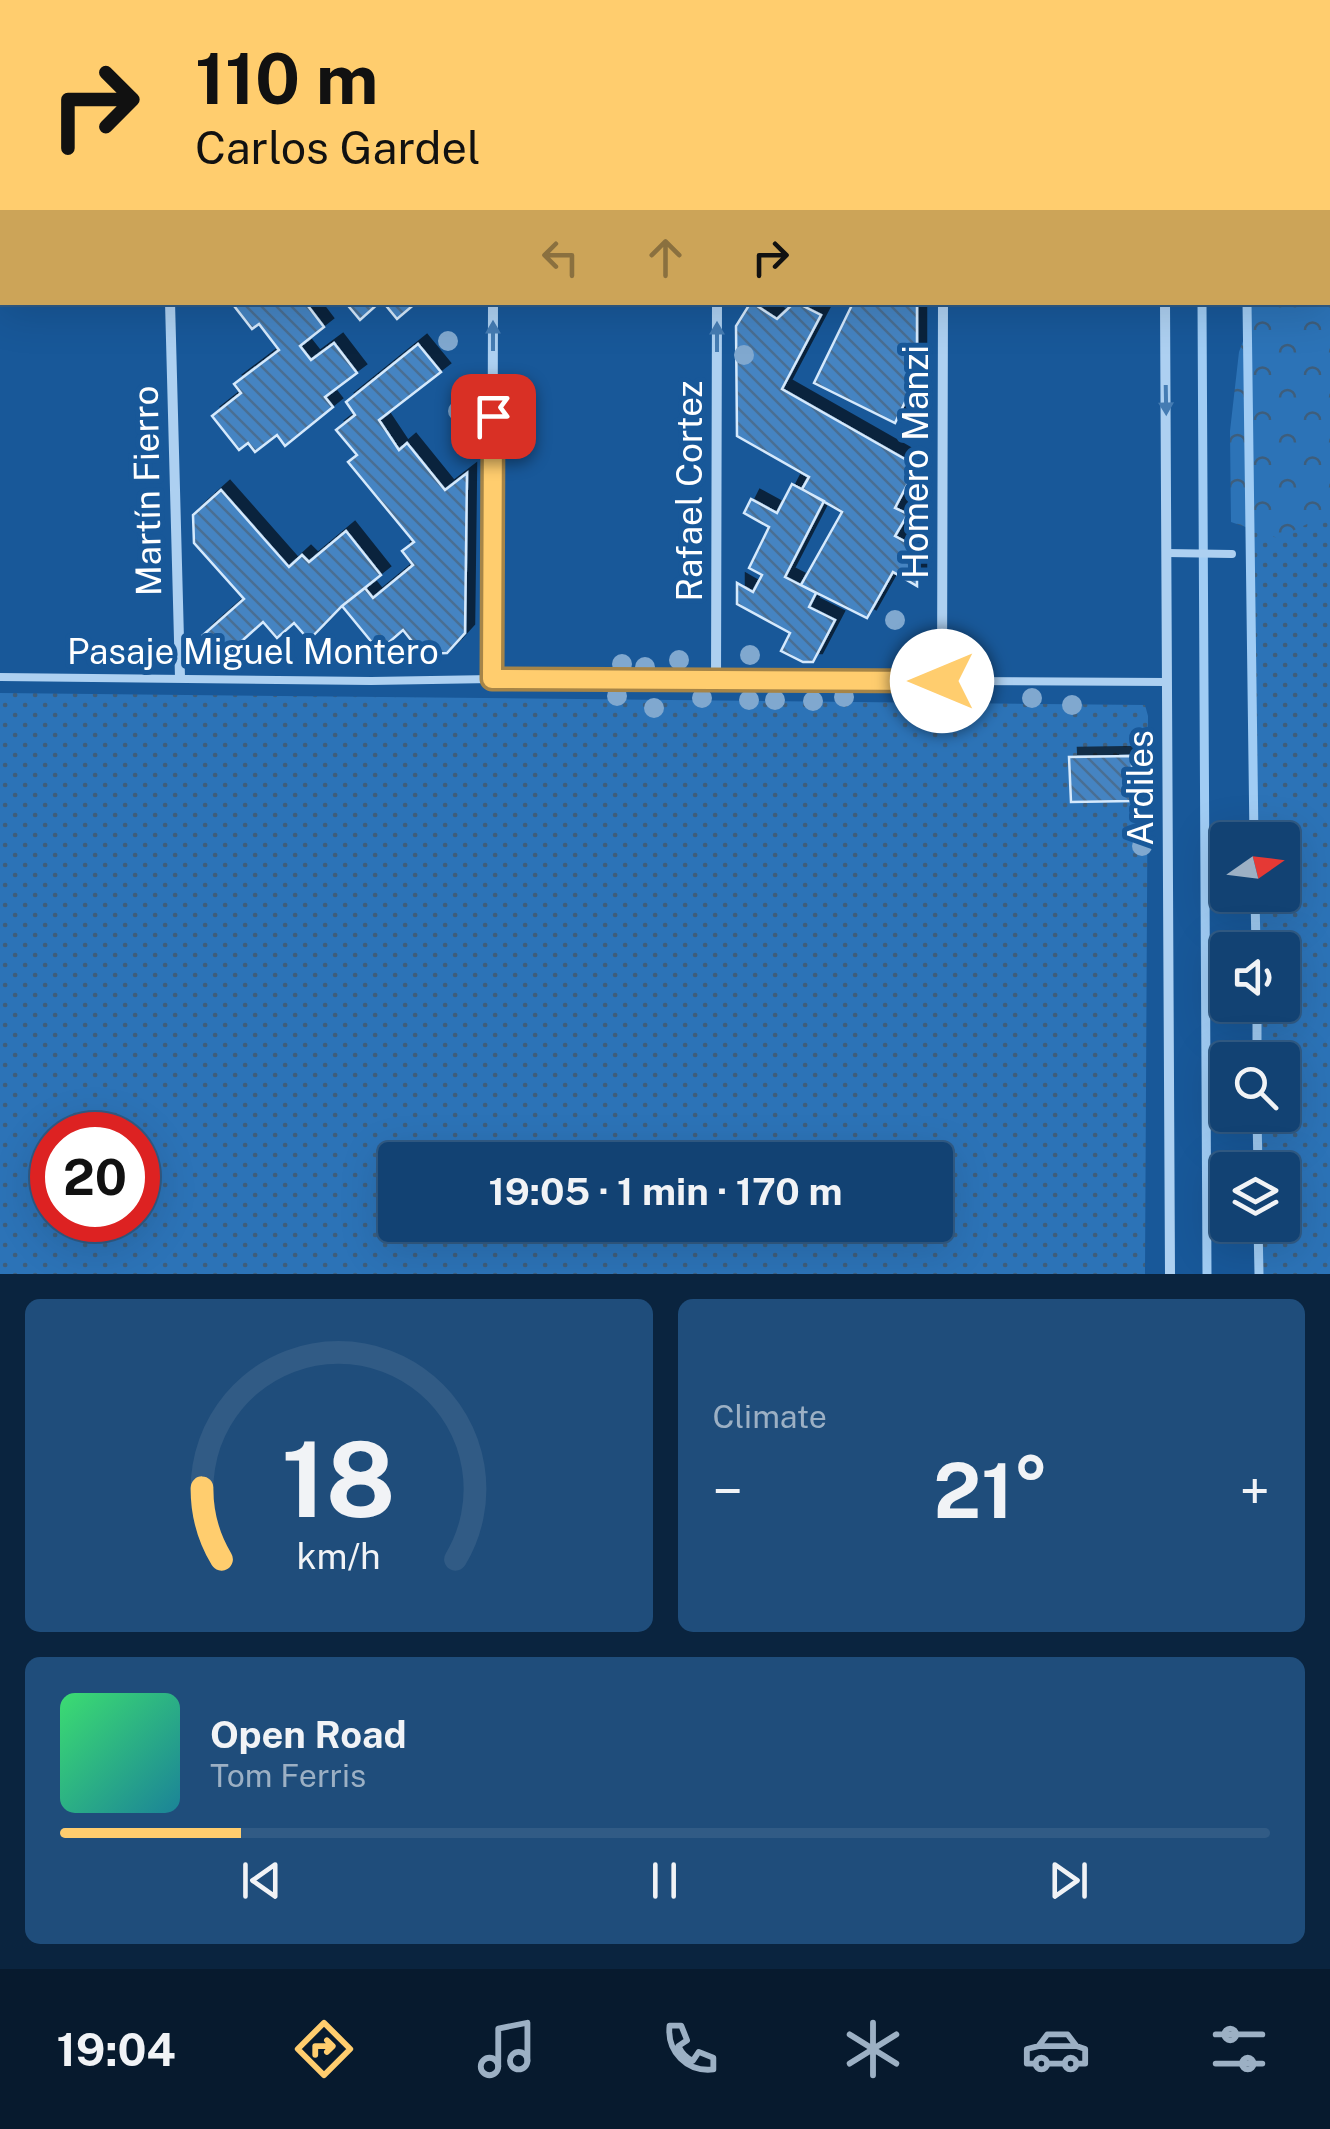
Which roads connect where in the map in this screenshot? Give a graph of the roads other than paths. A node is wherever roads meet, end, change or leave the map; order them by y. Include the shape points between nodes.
1 (170, 305) edge
2 (493, 305) edge
3 (717, 305) edge
4 (943, 305) edge
5 (1165, 305) edge
6 (1167, 553) junction
7 (1232, 554) dead end
8 (0, 676) edge
9 (180, 677) junction
10 (492, 679) junction
11 (716, 680) junction
12 (942, 681) junction
13 (1166, 682) junction
14 (1170, 1274) edge

1 - 9 street, Martín Fierro
10 -> 2 street
11 -> 3 street, Rafael Cortez
4 - 12 street, Homero Manzi
5 -> 6 street, Ardiles
6 - 7 lane
6 - 13 street, Ardiles
8 - 9 lane, Pasaje Miguel Montero
9 - 10 lane, Pasaje Miguel Montero
10 - 11 lane, Pasaje Miguel Montero
11 - 12 lane, Pasaje Miguel Montero
12 - 13 lane, Pasaje Miguel Montero
13 - 14 street, Ardiles

